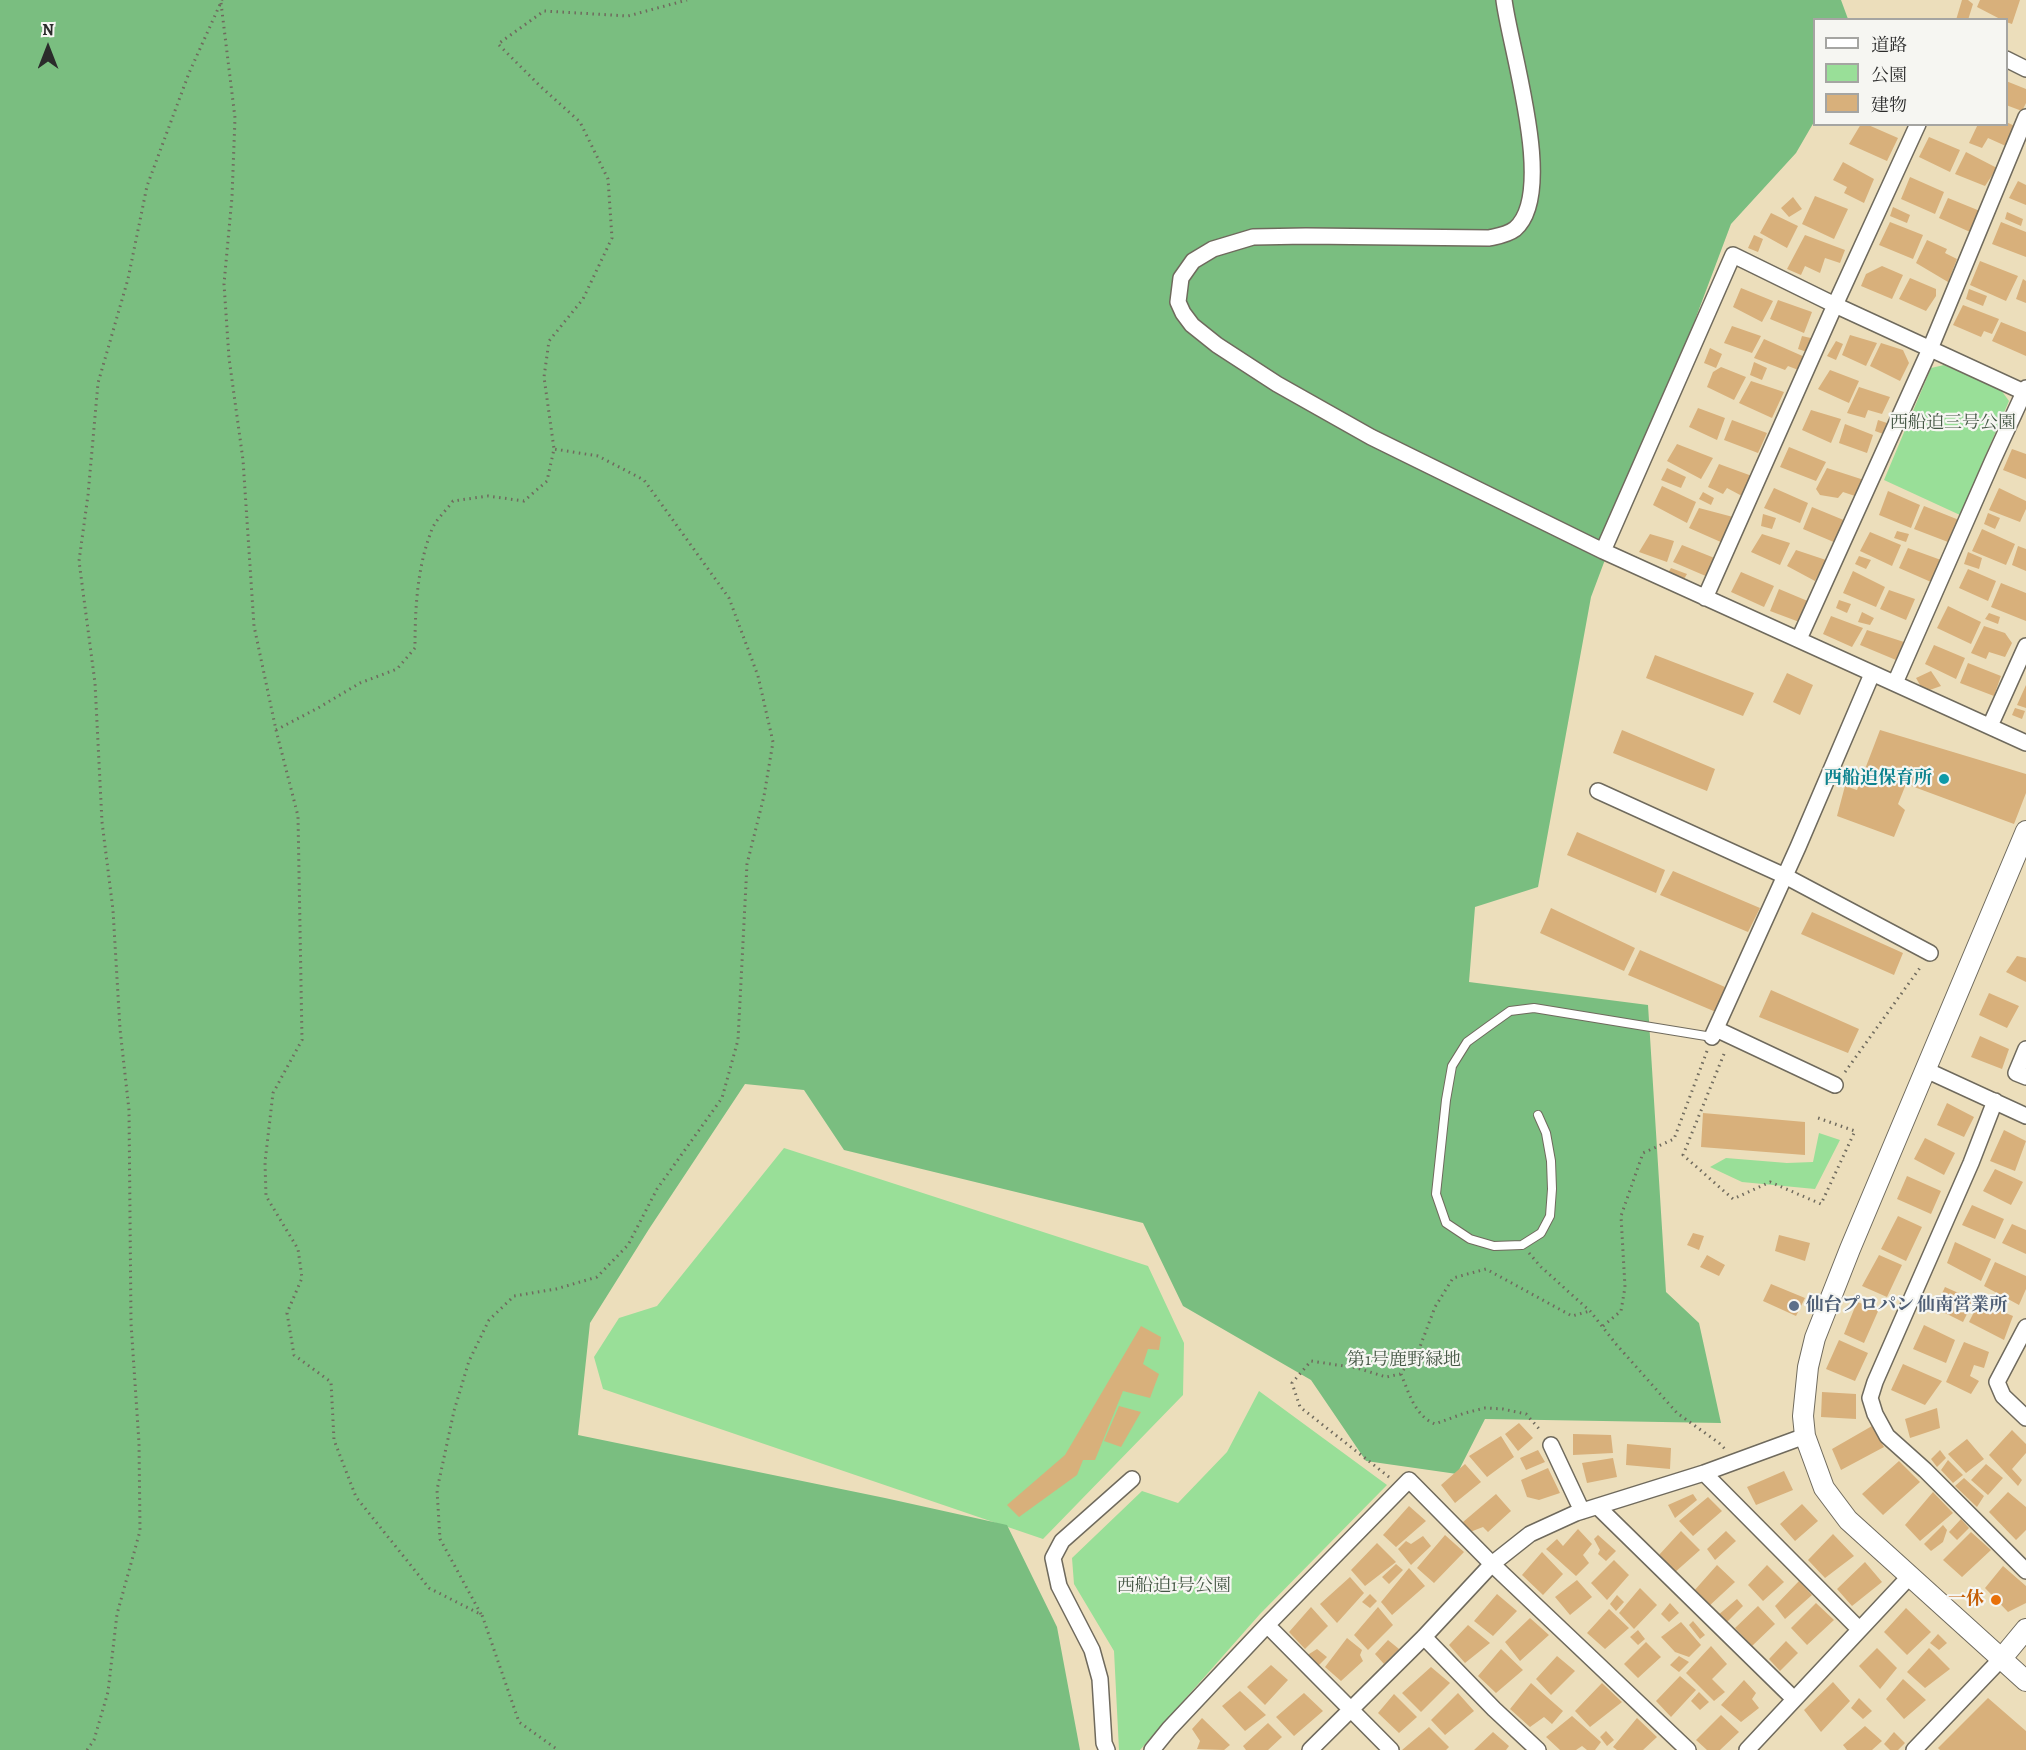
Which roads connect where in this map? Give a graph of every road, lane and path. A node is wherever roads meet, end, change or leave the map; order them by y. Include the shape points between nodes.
1 (687, 0) edge
2 (1504, 0) edge
3 (221, 2) edge
4 (2008, 60) edge
5 (2026, 69) edge
6 (2026, 117) edge
7 (1917, 126) edge
8 (1835, 305) junction
9 (1930, 349) junction
10 (2026, 391) edge
11 (555, 449) junction
12 (1603, 551) junction
13 (1705, 598) junction
14 (1799, 639) junction
15 (2026, 646) edge
16 (1872, 674) junction
17 (1895, 683) junction
18 (1990, 726) junction
19 (276, 730) junction
20 (2026, 743) edge
21 (1599, 791) dead end
22 (2026, 831) edge
23 (1785, 876) junction
24 (1930, 953) joint
25 (1714, 1033) junction
26 (2026, 1049) edge
27 (1724, 1054) dead end
28 (1926, 1070) junction
29 (2026, 1077) edge
30 (1835, 1085) joint
31 (1995, 1101) junction
32 (1538, 1115) dead end
33 (2026, 1116) edge
34 (1818, 1118) dead end
35 (1522, 1245) junction
36 (1590, 1311) junction
37 (1603, 1326) junction
38 (2026, 1327) edge
39 (1401, 1374) junction
40 (2026, 1418) edge
41 (1805, 1436) junction
42 (1551, 1445) joint
43 (1736, 1462) junction
44 (1704, 1473) junction
45 (1132, 1479) dead end
46 (1402, 1487) junction
47 (1598, 1507) junction
48 (1582, 1512) junction
49 (1492, 1564) junction
50 (2026, 1570) edge
51 (1910, 1576) junction
52 (482, 1615) junction
53 (1267, 1625) junction
54 (1859, 1629) junction
55 (2026, 1629) edge
56 (1424, 1637) junction
57 (2002, 1658) junction
58 (2026, 1681) edge
59 (1794, 1700) junction
60 (1352, 1711) junction
61 (87, 1750) edge
62 (558, 1750) edge
63 (1107, 1750) edge
64 (1152, 1750) edge
65 (1310, 1750) edge
66 (1391, 1750) edge
67 (1538, 1750) edge
68 (1688, 1750) edge
69 (1747, 1750) edge
70 (1914, 1750) edge

1 - 11 path via 628,16 544,11 498,44 580,122 608,179 612,238 583,299 549,341 544,377
2 - 12 street via 1521,82 1533,174 1526,210 1514,229 1489,238 1253,237 1213,249 1193,261 1181,278 1178,302 1192,325 1277,384 1371,437
3 - 19 path via 235,118 224,284 229,358 243,460 254,626
3 - 61 path via 189,73 147,186 128,279 98,384 79,561 95,683 102,822 129,1110 131,1323 141,1531 117,1614 108,1692 94,1740
4 - 5 street
6 - 9 street
7 - 8 street
8 - 9 street
8 - 12 street via 1733,255
8 - 13 street
9 - 10 street
9 - 14 street
10 - 17 street
11 - 19 path via 547,481 524,501 488,496 453,501 431,530 421,572 416,648 398,669 360,683
11 - 52 path via 598,456 644,480 729,598 758,676 773,742 747,864 738,1040 722,1098 657,1189 628,1245 597,1277 514,1296 489,1320 469,1361 437,1490 440,1539
12 - 13 street
13 - 14 street
14 - 16 street
15 - 18 street
16 - 17 street
16 - 23 street
17 - 18 street
18 - 20 street
19 - 52 path via 297,816 302,1040 273,1093 265,1162 266,1196 298,1249 302,1278 287,1312 294,1355 331,1382 334,1440 356,1497 429,1588
21 - 23 street
22 - 28 street
23 - 24 street
23 - 25 street
24 - 30 path
25 - 30 street
25 - 35 lane via 1534,1008 1510,1011 1467,1042 1452,1066 1436,1194 1446,1222 1470,1239 1494,1246
25 - 37 path via 1674,1139 1643,1153 1621,1216 1625,1287 1621,1311
26 - 29 street via 2016,1073
27 - 34 path via 1683,1155 1733,1199 1770,1182 1821,1204 1856,1131
28 - 31 street
28 - 41 street via 1815,1338 1804,1394
31 - 33 street
31 - 50 street via 1870,1398 1887,1436
32 - 35 lane via 1551,1161 1550,1216 1541,1233
35 - 36 path
36 - 37 path
36 - 39 path via 1572,1316 1486,1269 1453,1278 1434,1307 1418,1352
37 - 43 path via 1677,1413 1719,1443
38 - 40 street via 1997,1382 2003,1396
39 - 42 path via 1415,1407 1426,1420 1436,1424 1485,1408 1503,1409 1526,1414
39 - 46 path via 1386,1377 1311,1361 1292,1383 1300,1407
41 - 43 street
41 - 51 street via 1824,1488 1835,1504
42 - 48 street
43 - 44 street
44 - 47 street
44 - 54 street
45 - 63 street via 1062,1541 1053,1558 1059,1586 1092,1650 1100,1678
46 - 49 street via 1409,1480
46 - 53 street
47 - 48 street
47 - 59 street
48 - 49 street via 1530,1534
49 - 56 street
49 - 68 street
51 - 54 street
51 - 57 street
52 - 62 path via 519,1722
53 - 60 street
53 - 64 street
54 - 59 street
55 - 57 street
56 - 60 street
56 - 67 street
57 - 58 street
57 - 70 street
59 - 69 street
60 - 65 street
60 - 66 street

